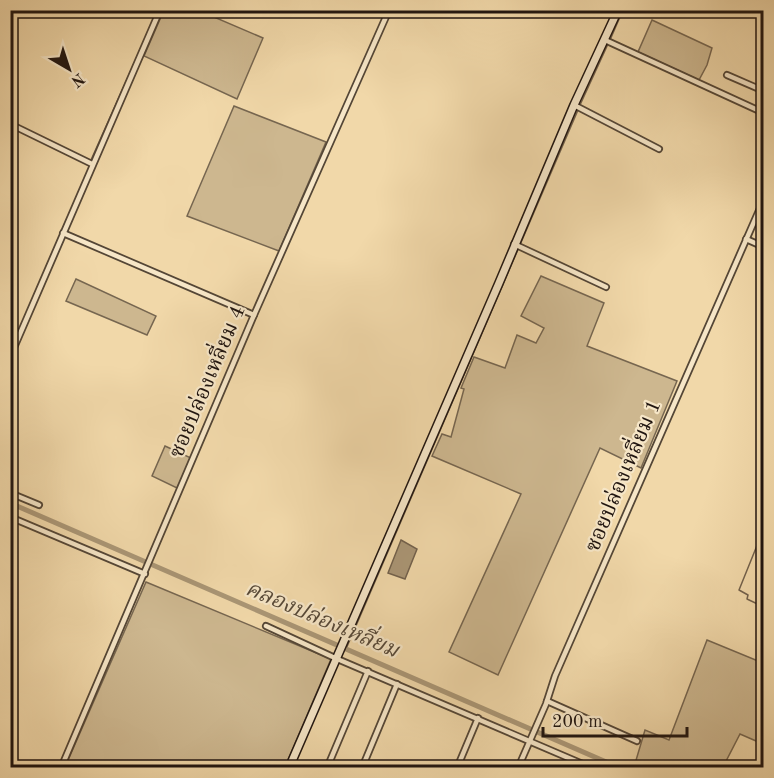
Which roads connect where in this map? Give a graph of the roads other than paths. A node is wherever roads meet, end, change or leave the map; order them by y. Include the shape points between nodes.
1 (160, 10) edge
2 (389, 10) edge
3 (618, 10) edge
4 (605, 40) junction
5 (728, 75) dead end
6 (764, 91) edge
7 (574, 105) junction
8 (764, 113) edge
9 (10, 124) edge
10 (659, 149) dead end
11 (92, 164) junction
12 (764, 199) edge
13 (63, 233) junction
14 (746, 239) junction
15 (518, 246) junction
16 (764, 247) edge
17 (606, 286) dead end
18 (254, 315) junction
19 (10, 357) edge
20 (10, 493) edge
21 (39, 505) dead end
22 (10, 517) edge
23 (145, 574) junction
24 (266, 626) dead end
25 (335, 658) junction
26 (368, 671) junction
27 (397, 684) junction
28 (547, 700) junction
29 (478, 718) junction
30 (530, 741) junction
31 (637, 741) dead end
32 (62, 768) edge
33 (289, 768) edge
34 (327, 768) edge
35 (362, 768) edge
36 (457, 768) edge
37 (518, 768) edge
38 (592, 768) edge

1 - 11 street
2 - 18 street, ซอยปล่องเหลี่ยม 4
3 - 4 street
4 - 7 street
4 - 8 street
5 - 6 street
7 - 10 street
7 - 15 street
9 - 11 street
11 - 13 street
12 - 14 street, ซอยปล่องเหลี่ยม 1
13 - 18 street
13 - 19 street
14 - 16 street
14 - 28 street, ซอยปล่องเหลี่ยม 1
15 - 17 street
15 - 25 street
18 - 23 street, ซอยปล่องเหลี่ยม 4
20 - 21 street
22 - 23 street
23 - 32 street, ซอยปล่องเหลี่ยม 4
24 - 25 street
25 - 26 street
25 - 33 street
26 - 27 street
26 - 34 street
27 - 29 street
27 - 35 street
28 - 30 street, ซอยปล่องเหลี่ยม 1
28 - 31 street
29 - 30 street
29 - 36 street
30 - 37 street, ซอยปล่องเหลี่ยม 1
30 - 38 street

